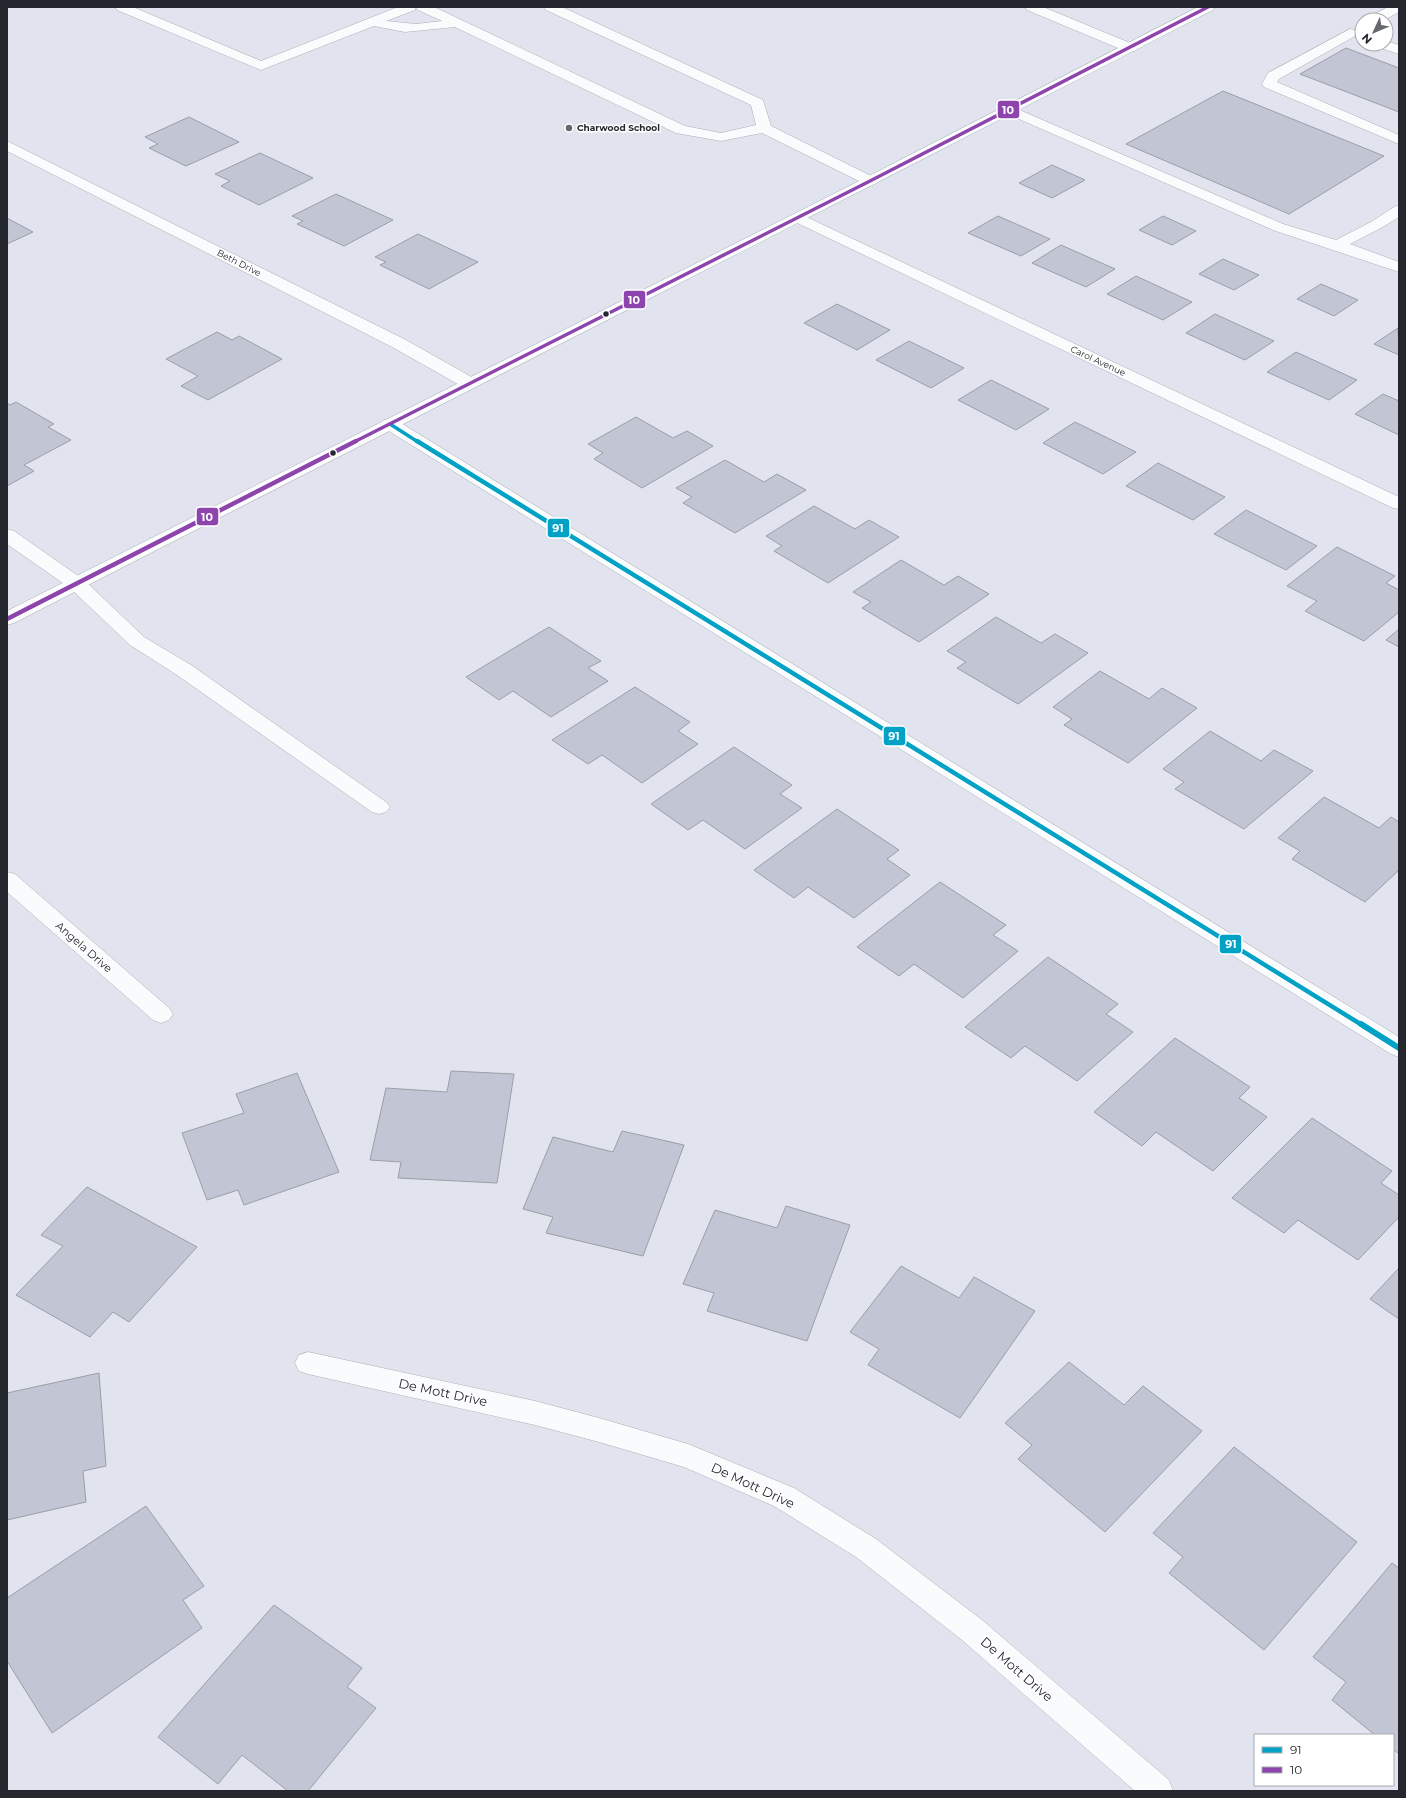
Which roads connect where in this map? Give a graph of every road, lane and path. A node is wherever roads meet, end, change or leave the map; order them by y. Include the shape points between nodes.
1 (122, 7) edge
2 (410, 7) edge
3 (423, 7) edge
4 (551, 7) edge
5 (1032, 7) edge
6 (1208, 7) edge
7 (1398, 7) edge
8 (1389, 12) edge
9 (374, 22) junction
10 (457, 24) junction
11 (1354, 34) edge
12 (1130, 48) junction
13 (1008, 110) junction
14 (764, 128) junction
15 (1399, 140) edge
16 (7, 145) edge
17 (870, 181) junction
18 (1399, 210) edge
19 (798, 218) junction
20 (1337, 246) junction
21 (1399, 267) edge
22 (469, 383) junction
23 (390, 424) junction
24 (1399, 504) edge
25 (7, 535) edge
26 (77, 584) junction
27 (10, 614) edge
28 (379, 807) dead end
29 (7, 880) edge
30 (161, 1014) dead end
31 (1399, 1048) edge
32 (308, 1363) dead end
33 (1158, 1791) edge

1 - 9 street via 261,66
2 - 9 street
3 - 10 street
4 - 14 street via 758,103
5 - 12 street
6 - 12 street
7 - 8 street
9 - 10 street via 388,27 404,28
10 - 14 street via 681,130 721,137
11 - 15 street via 1273,76 1269,84
12 - 13 street
13 - 17 street
13 - 20 street via 1278,227
14 - 17 street
16 - 22 street, Beth Drive via 400,344
17 - 19 street
18 - 20 street
19 - 22 street
19 - 24 street, Carol Avenue
20 - 21 street
22 - 23 street
23 - 26 street
23 - 31 street
25 - 26 street
26 - 27 street
26 - 28 street via 137,641 184,670
29 - 30 street, Angela Drive
32 - 33 street, De Mott Drive via 535,1413 599,1430 688,1456 784,1496 866,1548 972,1630

